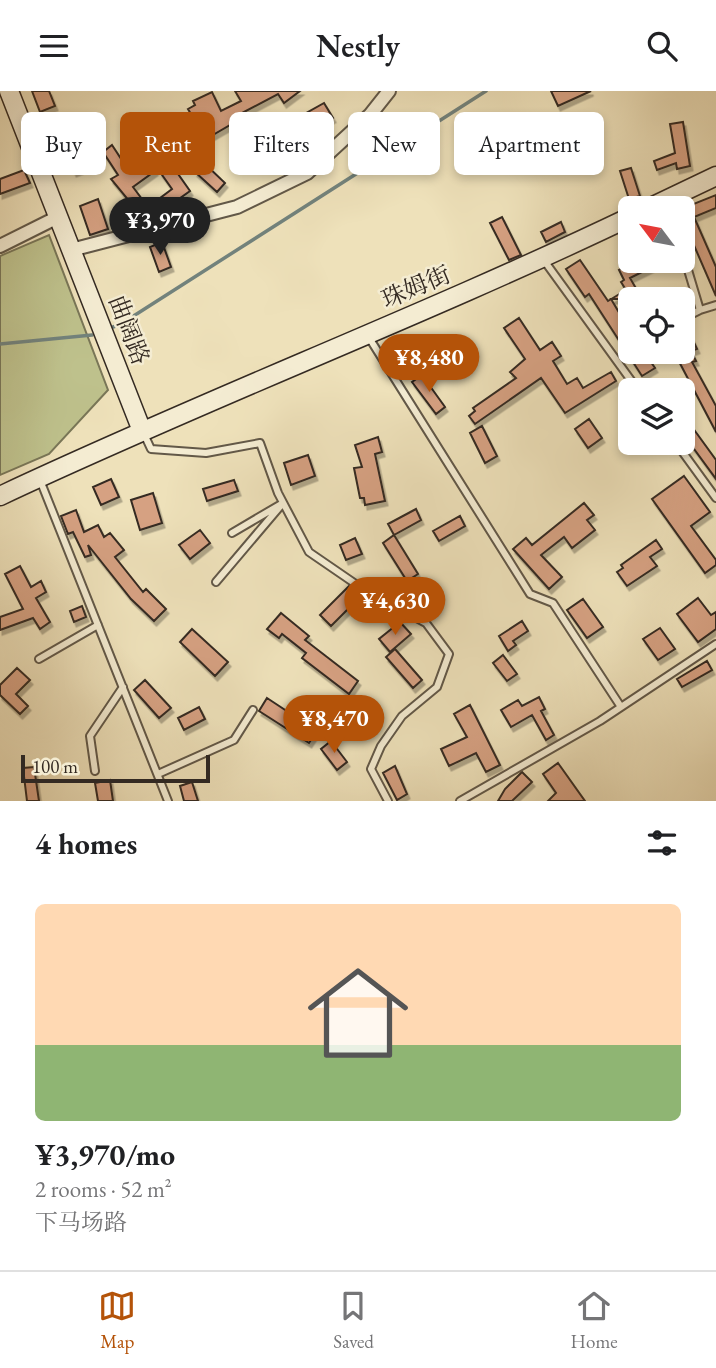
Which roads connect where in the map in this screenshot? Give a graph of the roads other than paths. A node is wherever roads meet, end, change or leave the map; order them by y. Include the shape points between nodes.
1 (9, 91) edge
2 (389, 91) edge
3 (716, 176) edge
4 (682, 196) edge
5 (58, 217) junction
6 (618, 223) edge
7 (0, 246) edge
8 (71, 250) junction
9 (543, 259) junction
10 (689, 273) edge
11 (716, 305) edge
12 (700, 310) junction
13 (695, 312) edge
14 (366, 335) junction
15 (629, 378) edge
16 (142, 431) junction
17 (685, 455) edge
18 (39, 478) junction
19 (0, 496) edge
20 (716, 498) edge
21 (282, 503) junction
22 (232, 533) dead end
23 (216, 582) dead end
24 (98, 625) junction
25 (716, 644) edge
26 (38, 659) dead end
27 (123, 687) junction
28 (621, 708) junction
29 (253, 710) dead end
30 (95, 771) dead end
31 (158, 774) junction
32 (169, 801) edge
33 (388, 801) edge
34 (460, 801) edge

1 - 5 main road, 曲阔路
2 - 8 street via 370,115 307,173 237,207
3 - 4 main road
5 - 7 street
5 - 8 main road, 曲阔路
6 - 9 main road, 珠姆街
8 - 16 main road, 曲阔路
9 - 14 main road, 珠姆街
9 - 15 lane
10 - 12 lane
11 - 12 lane
12 - 13 lane
14 - 16 main road, 珠姆街
14 - 28 lane via 530,594 553,603
16 - 18 main road, 珠姆街
16 - 21 lane via 151,449 206,453 260,443
17 - 20 lane
18 - 19 main road, 珠姆街
18 - 24 lane
21 - 22 lane
21 - 23 lane
21 - 33 lane via 309,552 426,623 449,654 437,687 401,716 371,769
24 - 26 lane
24 - 27 lane
25 - 28 lane
27 - 30 lane via 90,736
27 - 31 lane
28 - 34 lane
29 - 31 lane via 234,740
31 - 32 lane

